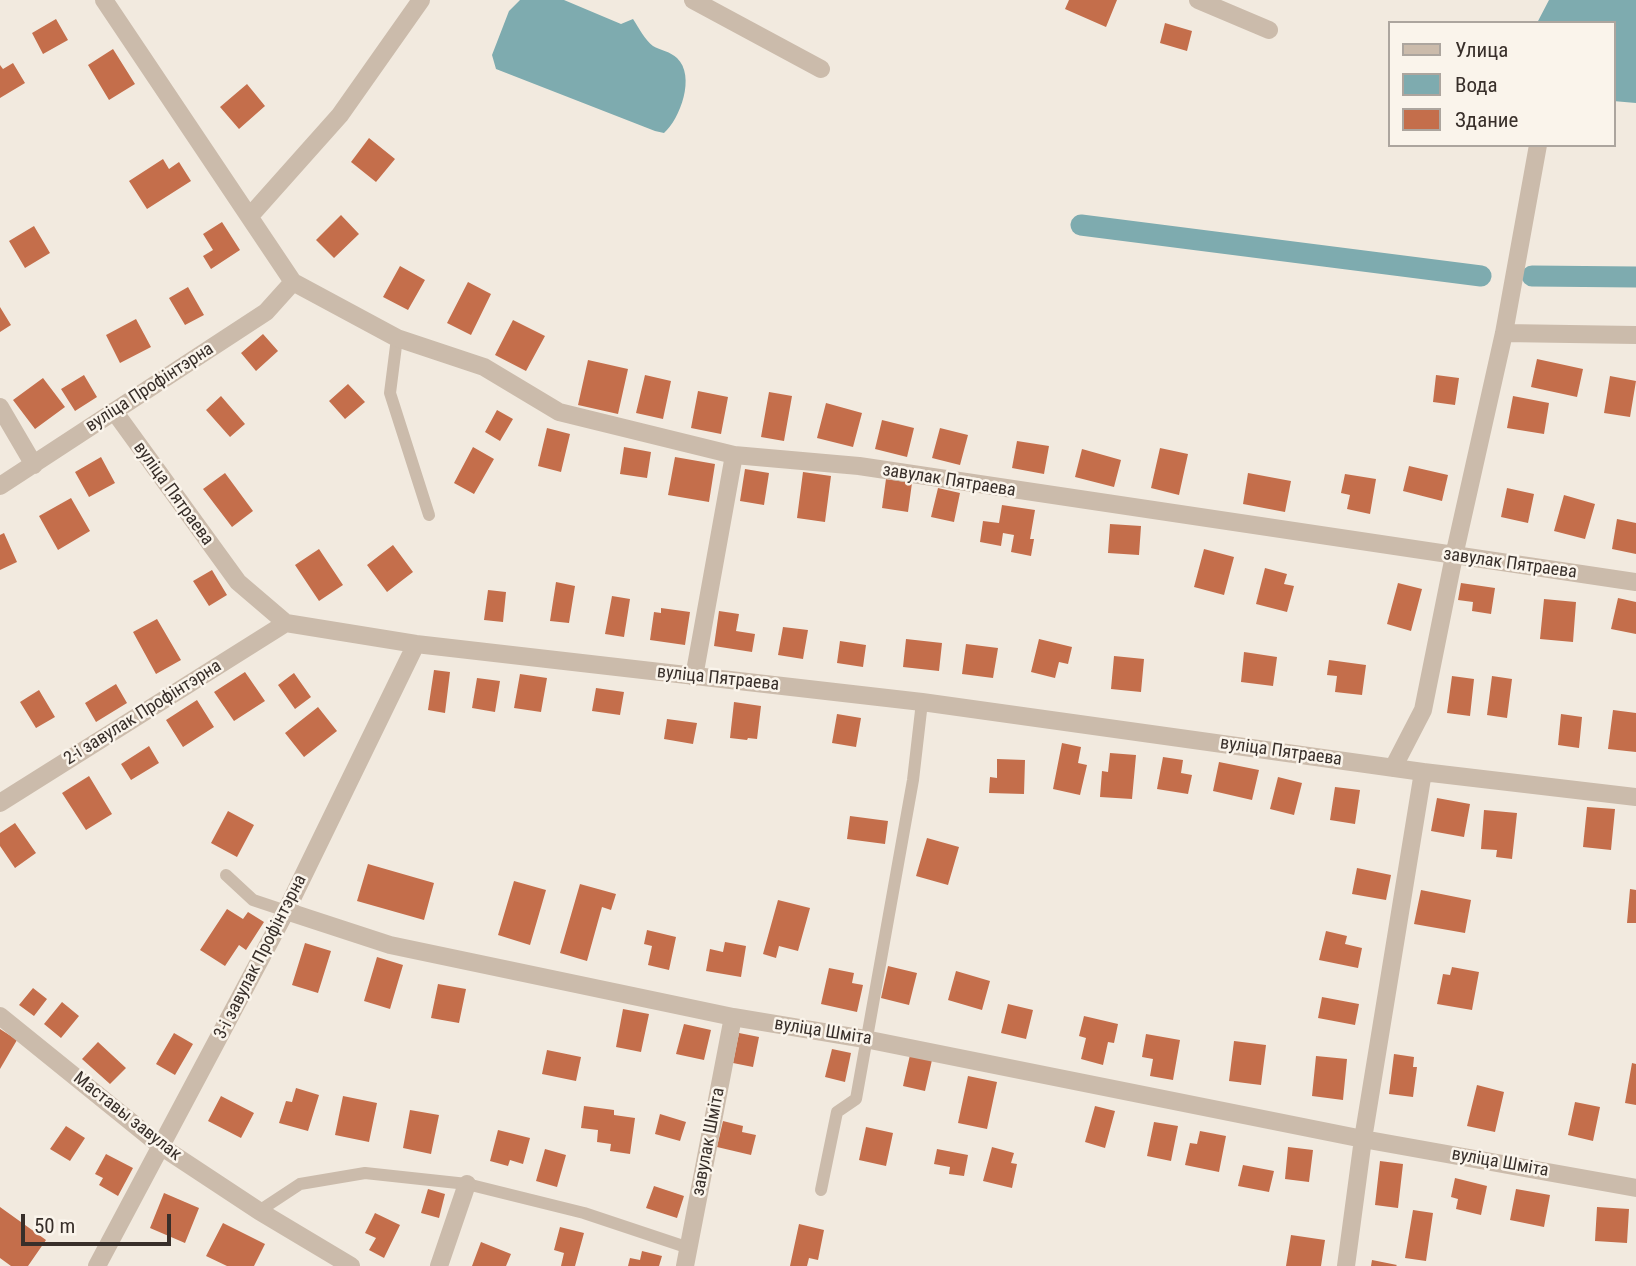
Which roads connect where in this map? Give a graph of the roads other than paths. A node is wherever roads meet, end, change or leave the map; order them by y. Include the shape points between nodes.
1 (104, 0) edge
2 (421, 0) edge
3 (693, 0) edge
4 (1198, 0) edge
5 (1269, 30) dead end
6 (821, 69) dead end
7 (1538, 147) edge
8 (250, 216) junction
9 (293, 282) junction
10 (1504, 333) junction
11 (1636, 335) edge
12 (397, 338) junction
13 (0, 407) edge
14 (114, 411) junction
15 (734, 454) junction
16 (34, 465) junction
17 (0, 486) edge
18 (429, 515) dead end
19 (1454, 556) junction
20 (1636, 582) edge
21 (286, 623) junction
22 (416, 644) junction
23 (694, 677) junction
24 (922, 702) junction
25 (1393, 768) junction
26 (1423, 772) junction
27 (1636, 797) edge
28 (0, 803) edge
29 (226, 875) dead end
30 (286, 911) junction
31 (0, 1016) edge
32 (733, 1017) junction
33 (865, 1039) junction
34 (1363, 1139) junction
35 (162, 1147) junction
36 (467, 1184) junction
37 (1636, 1188) edge
38 (821, 1190) dead end
39 (259, 1211) junction
40 (687, 1257) edge
41 (97, 1266) edge
42 (351, 1266) edge
43 (439, 1266) edge
44 (1346, 1266) edge

1 - 8 street
2 - 8 street via 340,115
3 - 6 street
4 - 5 street
7 - 10 street
8 - 9 street
9 - 12 street, завулак Пятраева
9 - 14 street, вуліца Профінтэрна via 266,312
10 - 11 street
10 - 19 street
12 - 15 street, завулак Пятраева via 484,368 559,412
12 - 18 lane via 390,393
13 - 16 street
14 - 16 street, вуліца Профінтэрна
14 - 21 street, вуліца Пятраева via 238,582
15 - 19 street, завулак Пятраева via 859,466
15 - 23 street
16 - 17 street, вуліца Профінтэрна
19 - 20 street, завулак Пятраева
19 - 25 street via 1423,710
21 - 22 street, вуліца Пятраева
21 - 28 street, 2-і завулак Профінтэрна
22 - 23 street, вуліца Пятраева
22 - 30 street, 3-і завулак Профінтэрна
23 - 24 street, вуліца Пятраева
24 - 25 street, вуліца Пятраева
24 - 33 lane via 913,780
25 - 26 street, вуліца Пятраева
26 - 27 street, вуліца Пятраева
26 - 34 street
29 - 30 lane via 253,900
30 - 32 street, вуліца Шміта via 390,945
30 - 35 street, 3-і завулак Профінтэрна
31 - 35 street, Маставы завулак
32 - 33 street, вуліца Шміта
32 - 40 street, завулак Шміта
33 - 34 street, вуліца Шміта
33 - 38 lane via 856,1100 837,1112
34 - 37 street, вуліца Шміта
34 - 44 street
35 - 39 street, Маставы завулак
35 - 41 street, 3-і завулак Профінтэрна
36 - 39 lane via 365,1172 300,1184
36 - 40 lane via 584,1213
36 - 43 street
39 - 42 street, Маставы завулак

